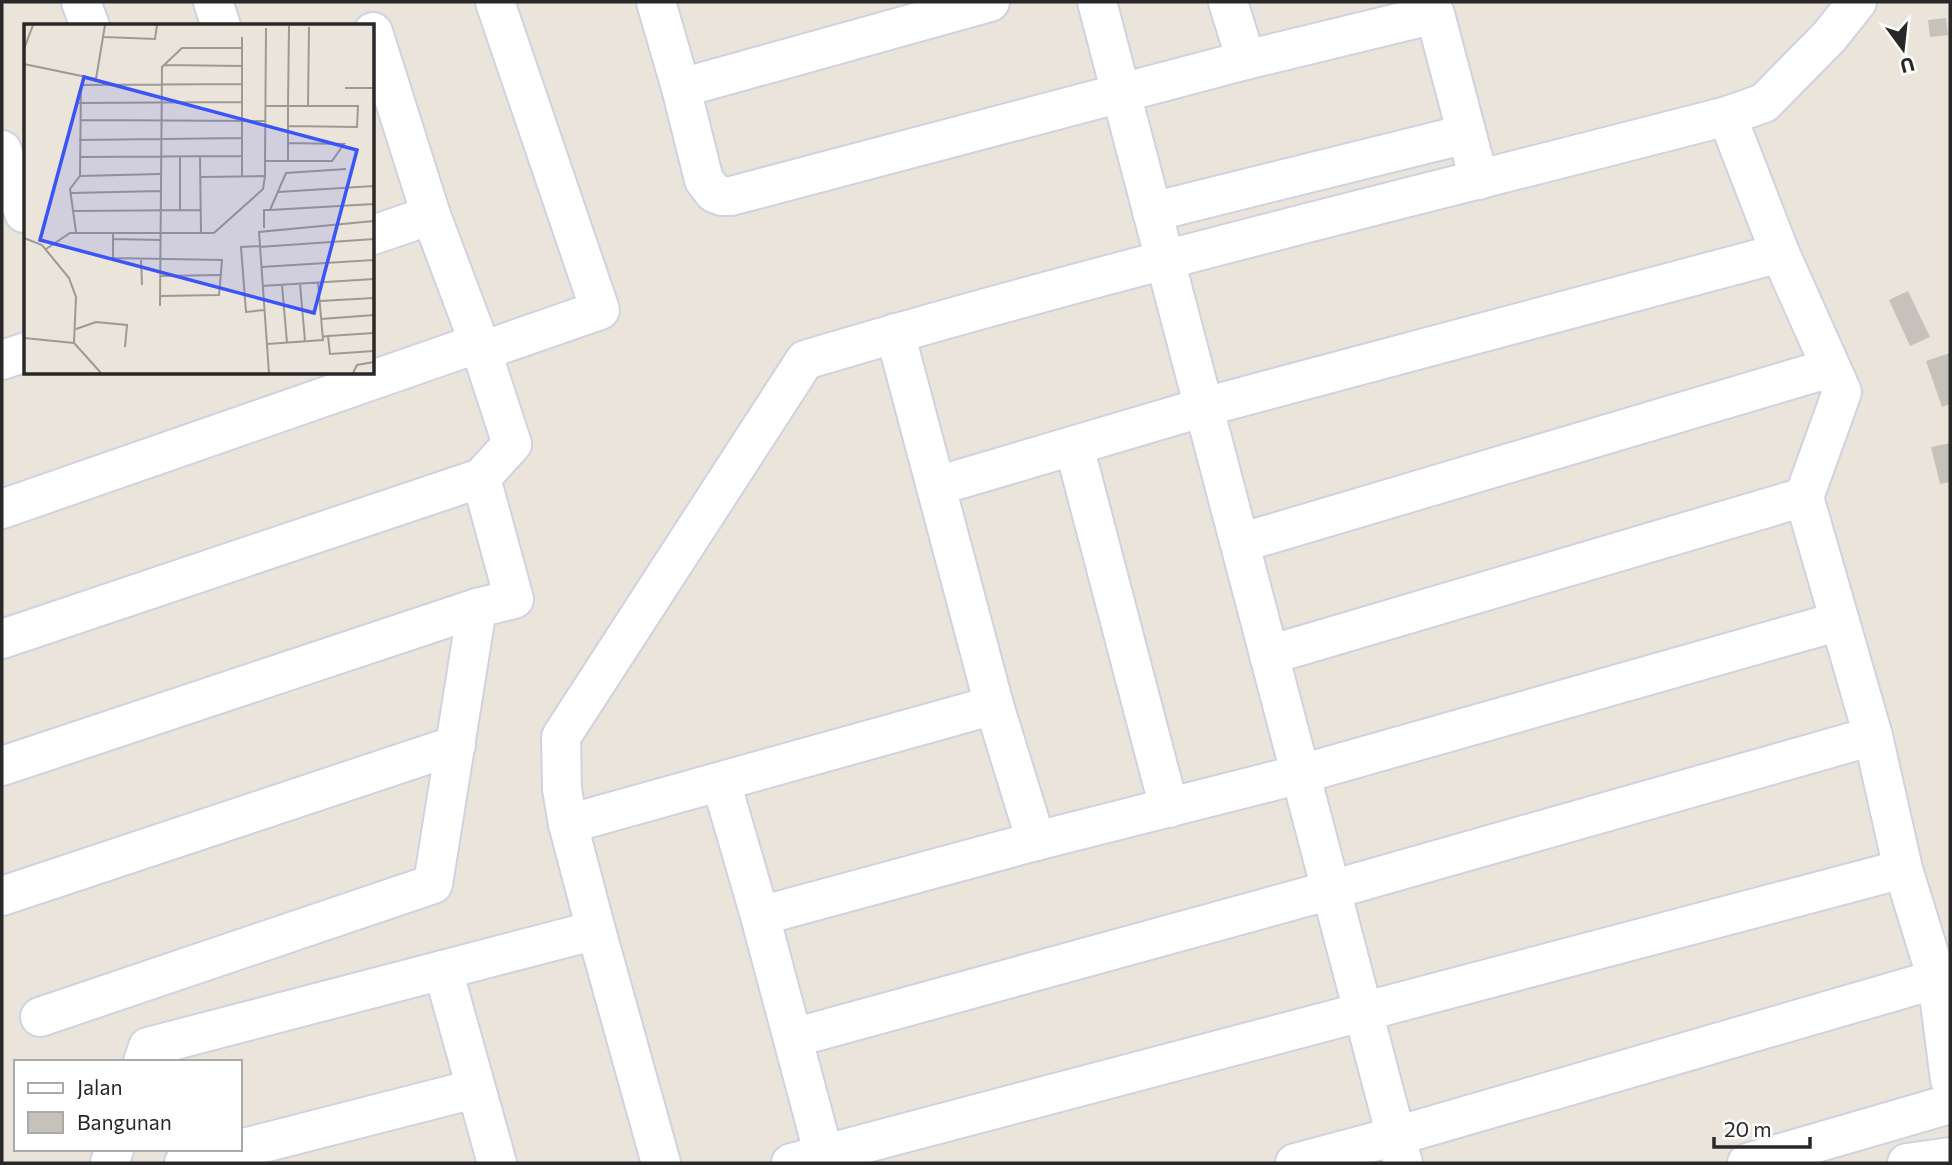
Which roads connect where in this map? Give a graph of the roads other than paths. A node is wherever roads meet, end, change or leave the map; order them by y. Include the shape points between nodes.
1 (81, 2) edge
2 (213, 2) edge
3 (363, 2) edge
4 (495, 2) edge
5 (656, 2) edge
6 (990, 2) edge
7 (1097, 2) edge
8 (1228, 2) edge
9 (1857, 2) edge
10 (89, 24) edge
11 (220, 24) edge
12 (370, 24) edge
13 (374, 38) edge
14 (1246, 60) junction
15 (681, 88) junction
16 (383, 92) edge
17 (1121, 94) junction
18 (1727, 116) junction
19 (1466, 134) junction
20 (2, 150) edge
21 (1479, 180) junction
22 (1152, 212) junction
23 (17, 215) edge
24 (431, 215) junction
25 (374, 235) edge
26 (1780, 253) junction
27 (1165, 260) junction
28 (895, 333) junction
29 (480, 347) junction
30 (24, 353) edge
31 (2, 360) edge
32 (1830, 368) junction
33 (1204, 407) junction
34 (1074, 446) junction
35 (481, 478) junction
36 (937, 486) junction
37 (1804, 497) junction
38 (2, 509) edge
39 (1240, 543) junction
40 (477, 608) junction
41 (1840, 621) junction
42 (2, 639) edge
43 (1269, 655) junction
44 (993, 705) junction
45 (1873, 736) junction
46 (456, 745) junction
47 (2, 766) edge
48 (1301, 774) junction
49 (721, 782) junction
50 (1169, 808) junction
51 (568, 824) junction
52 (1036, 841) junction
53 (1903, 869) junction
54 (1331, 890) junction
55 (2, 896) edge
56 (760, 916) junction
57 (596, 930) junction
58 (443, 970) junction
59 (1937, 979) junction
60 (1363, 1013) junction
61 (40, 1017) dead end
62 (793, 1038) junction
63 (144, 1060) edge
64 (1950, 1080) edge
65 (474, 1088) junction
66 (1950, 1104) edge
67 (242, 1148) edge
68 (1400, 1150) edge
69 (231, 1151) edge
70 (1950, 1157) edge
71 (814, 1160) edge
72 (184, 1163) edge
73 (497, 1163) edge
74 (661, 1163) edge
75 (1295, 1163) edge
76 (1746, 1163) edge
77 (1907, 1163) edge

1 - 10 street
2 - 11 street
3 - 12 street
4 - 29 street via 600,310
5 - 15 street
6 - 15 street
7 - 17 street
8 - 14 street
9 - 18 street via 1764,103
13 - 16 street
14 - 17 street
14 - 19 street via 1435,14
15 - 17 street via 704,180 713,193 722,196
16 - 24 street
17 - 22 street
18 - 21 street
18 - 26 street
19 - 21 street
19 - 22 street
20 - 23 street
21 - 27 street
22 - 27 street
24 - 25 street
24 - 29 street
26 - 32 street
26 - 33 street
27 - 28 street
27 - 33 street
28 - 36 street
28 - 51 street via 805,360 561,737
29 - 35 street via 512,444
29 - 38 street
30 - 31 street
32 - 37 street via 1842,392
32 - 39 street
33 - 34 street
33 - 39 street
34 - 36 street
34 - 50 street
35 - 40 street via 514,599
35 - 42 street
36 - 44 street
37 - 41 street
37 - 43 street
39 - 43 street
40 - 46 street
40 - 47 street
41 - 45 street
41 - 48 street
43 - 48 street
44 - 49 street
44 - 52 street
45 - 53 street
45 - 54 street
46 - 55 street
46 - 61 street via 433,884
48 - 50 street
48 - 54 street
49 - 51 street
49 - 56 street
50 - 52 street
51 - 57 street
52 - 56 street
53 - 59 street
53 - 60 street
54 - 60 street
54 - 62 street
56 - 62 street
57 - 58 street
57 - 74 street
58 - 63 street via 148,1047
58 - 65 street
59 - 64 street
59 - 68 street
60 - 68 street
60 - 71 street
62 - 71 street
65 - 67 street
65 - 73 street
66 - 76 street
68 - 75 street
69 - 72 street
70 - 77 street

